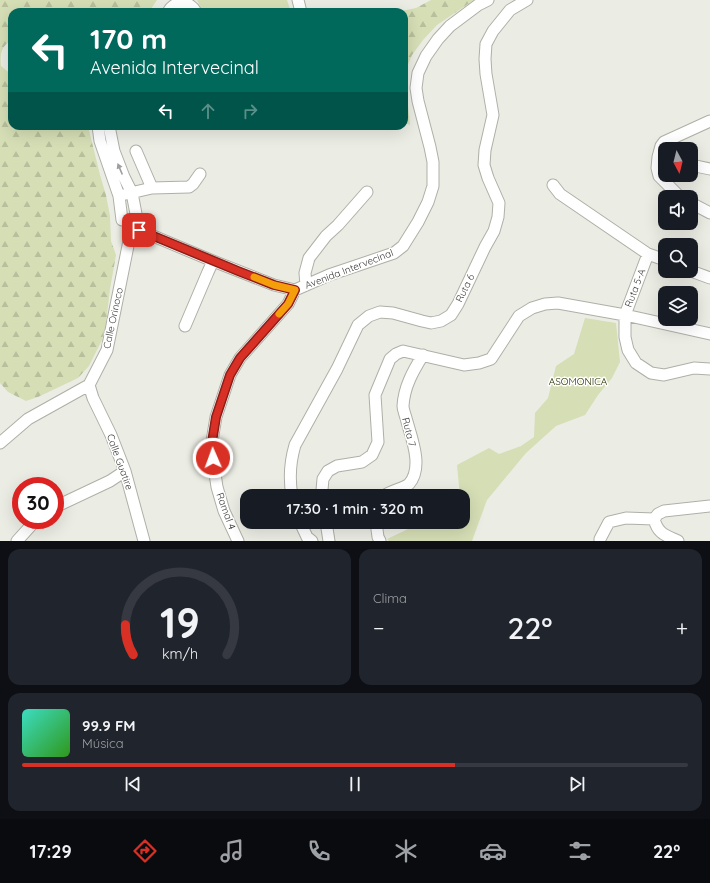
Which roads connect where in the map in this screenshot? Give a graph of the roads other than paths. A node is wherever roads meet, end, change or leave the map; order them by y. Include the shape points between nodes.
1 (488, 0) edge
2 (527, 0) edge
3 (173, 6) edge
4 (193, 6) edge
5 (710, 121) edge
6 (104, 130) edge
7 (105, 130) edge
8 (664, 142) edge
9 (136, 151) dead end
10 (698, 166) edge
11 (710, 169) edge
12 (200, 174) dead end
13 (665, 182) edge
14 (553, 185) dead end
15 (152, 188) junction
16 (673, 190) edge
17 (367, 192) dead end
18 (132, 193) junction
19 (120, 196) junction
20 (698, 207) edge
21 (710, 213) edge
22 (122, 220) junction
23 (135, 228) junction
24 (648, 254) junction
25 (658, 258) edge
26 (213, 261) junction
27 (698, 274) edge
28 (710, 278) edge
29 (306, 285) junction
30 (295, 290) junction
31 (625, 315) junction
32 (186, 326) dead end
33 (710, 334) edge
34 (423, 355) junction
35 (710, 369) edge
36 (90, 385) junction
37 (0, 443) edge
38 (125, 471) junction
39 (291, 489) edge
40 (322, 489) edge
41 (396, 489) edge
42 (64, 503) edge
43 (710, 506) edge
44 (654, 519) junction
45 (28, 529) edge
46 (303, 529) edge
47 (327, 529) edge
48 (377, 529) edge
49 (17, 541) edge
50 (144, 541) edge
51 (238, 541) edge
52 (312, 541) edge
53 (329, 541) edge
54 (380, 541) edge
55 (600, 541) edge
56 (678, 541) edge

1 - 29 street, Avenida Intervecinal via 450,26 426,56 418,73 416,88 430,147 434,186 418,222 403,246 394,253
2 - 39 street, Ruta 6 via 510,10 486,44 486,74 493,115 484,165 499,203 494,231 450,315 432,323 380,312 369,316 358,326 295,445 290,470
3 - 4 street via 184,3
5 - 8 street
6 - 19 street via 102,148
18 -> 7 street
9 - 15 street
10 - 11 street
12 - 15 street via 189,187
13 - 16 street
14 - 24 street via 560,194
15 - 18 street
17 - 29 street via 309,258 304,273
18 - 19 street
18 - 23 street
19 - 22 street
20 - 21 street
22 - 23 street via 132,216
22 - 23 street via 120,226 127,236
23 - 26 street, Avenida Intervecinal
23 - 36 street, Calle Orinoco via 107,350
24 - 25 street
24 - 31 street, Ruta 5-A
26 - 30 street, Avenida Intervecinal via 274,285
26 - 32 street
27 - 28 street
29 - 30 street, Avenida Intervecinal
30 - 51 street, Ramal 4 via 288,304 240,358 230,375 216,417 212,442 217,487 224,511
31 - 33 street
31 - 34 street via 558,303 545,304 519,316 490,358 479,363 464,365
31 - 35 street, Ruta 5-A via 628,350 636,363 651,374 664,375 694,368
34 - 40 street via 403,351 390,359 375,395 378,442 372,455 362,462 337,466 328,471 323,479
34 - 41 street, Ruta 7 via 407,385 403,408 416,460 415,474 408,484
36 - 37 street via 28,419
36 - 38 street, Calle Guatire via 93,398
38 - 42 street
38 - 50 street, Calle Guatire
43 - 44 street via 664,512
44 - 55 street via 626,518 609,522
44 - 56 street via 662,534
45 - 49 street
46 - 52 street
47 - 53 street
48 - 54 street

